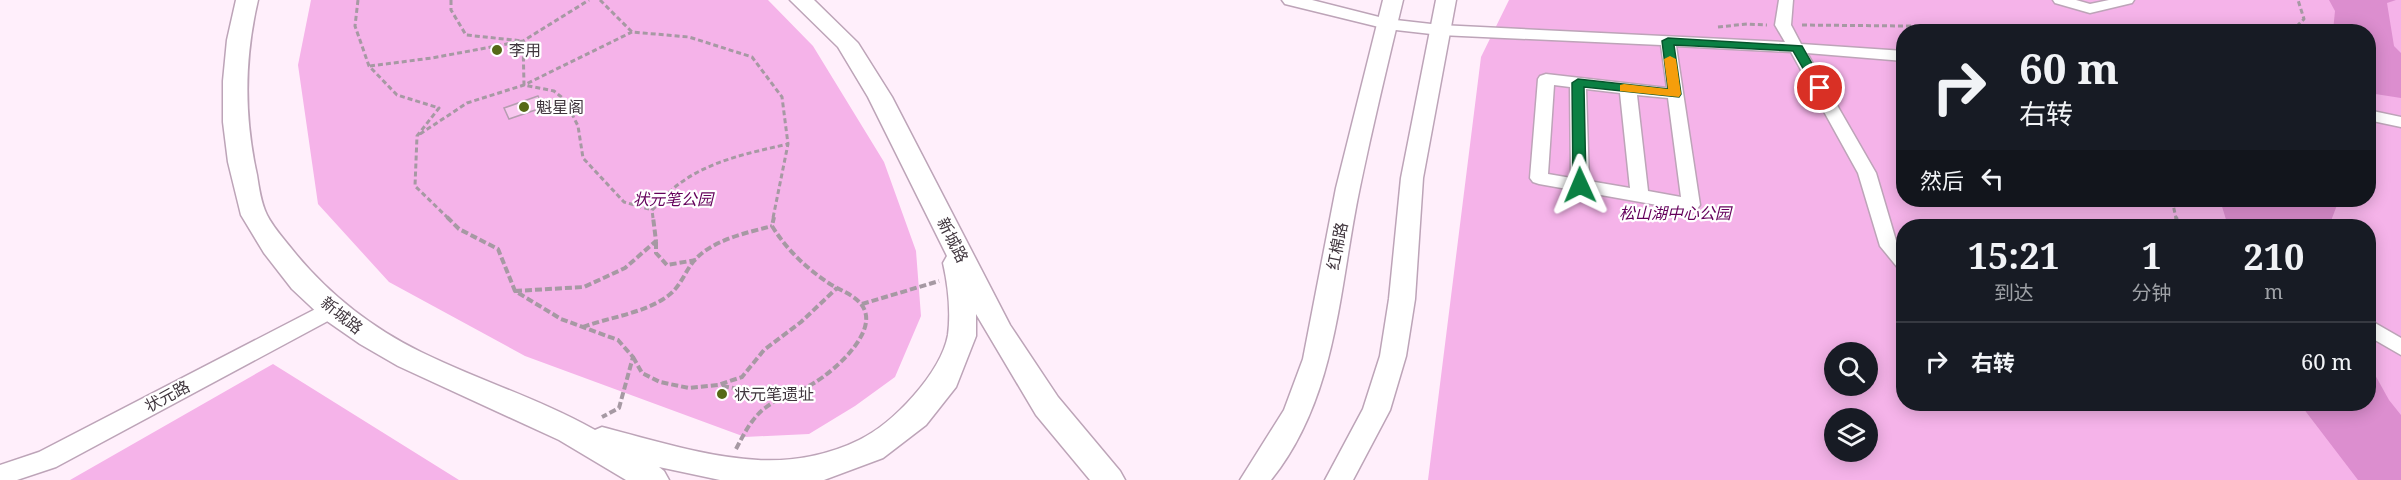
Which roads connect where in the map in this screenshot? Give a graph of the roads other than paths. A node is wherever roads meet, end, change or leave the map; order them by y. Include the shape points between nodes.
1 (246, 0) edge
2 (801, 0) edge
3 (1291, 0) edge
4 (1393, 0) edge
5 (1446, 0) edge
6 (1786, 0) edge
7 (2060, 0) edge
8 (2127, 0) edge
9 (1387, 24) junction
10 (1440, 30) junction
11 (1668, 41) junction
12 (1797, 48) junction
13 (1896, 55) edge
14 (1578, 83) junction
15 (1628, 88) junction
16 (1675, 94) junction
17 (2376, 117) edge
18 (2401, 122) edge
19 (1580, 185) junction
20 (1640, 196) junction
21 (950, 236) junction
22 (1896, 254) edge
23 (331, 309) junction
24 (2376, 331) edge
25 (2401, 348) edge
26 (572, 432) junction
27 (0, 475) edge
28 (653, 480) edge
29 (1109, 480) edge
30 (1254, 480) edge
31 (1340, 480) edge

1 - 23 main road, 新城路 via 237,35 234,94 237,144 253,213 287,265
2 - 21 main road, 新城路 via 852,52 880,97
3 - 9 street
4 - 9 main road, 红棉路
5 - 10 main road
6 - 12 street via 1782,26
7 - 8 street via 2090,9
9 - 10 street
9 - 30 main road, 红棉路 via 1348,188 1316,359 1297,413
10 - 11 street
10 - 31 main road via 1413,178 1393,356 1376,410
11 - 12 street
11 - 16 street
12 - 13 street
12 - 22 street via 1867,174 1889,246
14 - 15 street
14 - 19 street
14 - 19 street via 1546,79 1539,178
15 - 16 street
15 - 20 street
16 - 20 street via 1691,205
17 - 18 street
19 - 20 street
21 - 26 main road via 962,285 962,336 945,379 915,416 872,449 819,469 758,473 685,461
21 - 29 main road, 新城路 via 999,331 1047,406
23 - 26 main road, 新城路 via 376,342 440,375
23 - 27 street, 状元路 via 47,460
24 - 25 street
26 - 28 main road, 新城路

